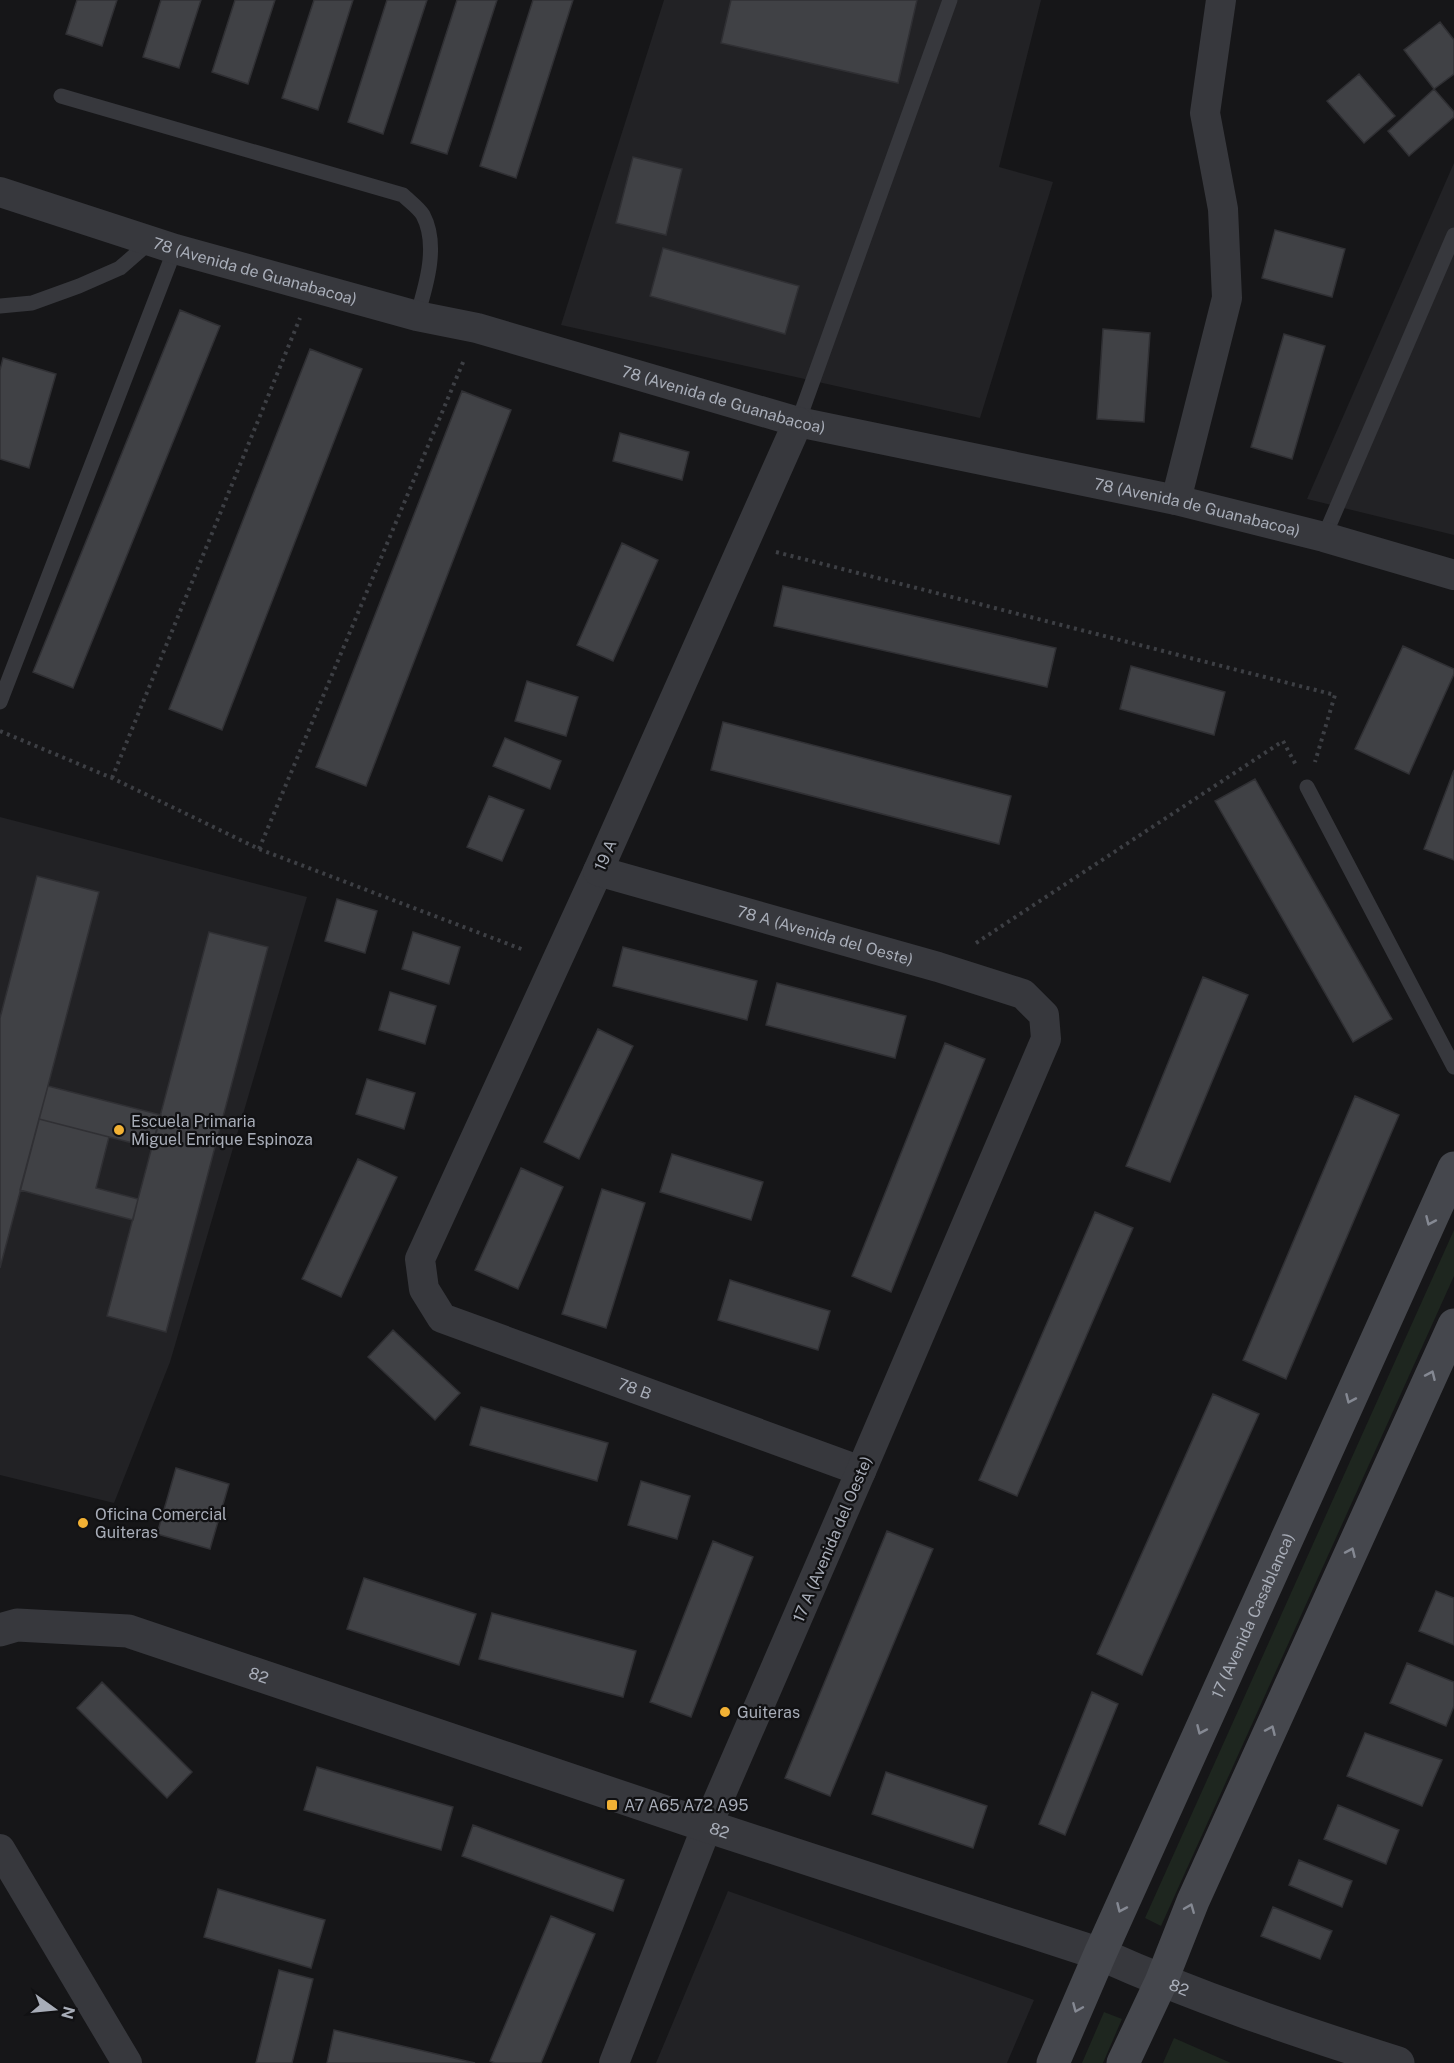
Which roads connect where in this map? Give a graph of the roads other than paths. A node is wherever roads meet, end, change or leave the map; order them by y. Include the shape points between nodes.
1 (950, 0) edge
2 (1221, 0) edge
3 (61, 96) dead end
4 (0, 192) edge
5 (1454, 234) edge
6 (163, 245) junction
7 (0, 306) edge
8 (417, 316) junction
9 (798, 422) junction
10 (1176, 500) junction
11 (1324, 537) junction
12 (1454, 574) edge
13 (0, 702) edge
14 (1307, 787) road end
15 (598, 871) junction
16 (1044, 1016) joint
17 (1454, 1067) edge
18 (1454, 1168) edge
19 (424, 1288) joint
20 (1454, 1325) edge
21 (861, 1471) junction
22 (0, 1629) edge
23 (707, 1826) junction
24 (0, 1849) edge
25 (1100, 1954) junction
26 (1161, 1982) junction
27 (127, 2063) edge
28 (614, 2063) edge
29 (1053, 2063) edge
30 (1123, 2063) edge
31 (1398, 2063) edge

1 - 9 lane
2 - 10 street via 1205,113 1224,208 1227,298
3 - 8 lane via 403,195 423,214 429,236 430,273
4 - 6 street, 78 (Avenida de Guanabacoa)
5 - 11 lane
6 - 7 lane via 80,286 32,303
6 - 8 street, 78 (Avenida de Guanabacoa)
6 - 13 lane
8 - 9 street, 78 (Avenida de Guanabacoa) via 477,328
9 - 10 street, 78 (Avenida de Guanabacoa)
9 - 15 street, 19 A
10 - 11 street, 78 (Avenida de Guanabacoa)
11 - 12 street, 78 (Avenida de Guanabacoa)
14 - 17 lane
15 - 16 street, 78 A (Avenida del Oeste) via 1023,994
15 - 19 street, 19 A via 420,1259
16 - 21 street, 17 A (Avenida del Oeste) via 1046,1039
18 -> 25 main road, 17 (Avenida Casablanca)
19 - 21 street, 78 B via 442,1318
26 -> 20 main road via 1193,1901
21 - 23 street, 17 A (Avenida del Oeste)
22 - 23 street, 82 via 17,1625 128,1631
23 - 25 street, 82
23 - 28 street, 17 A (Avenida del Oeste)
24 - 27 street
25 - 26 street, 82
25 -> 29 main road, 17 (Avenida Casablanca)
26 - 30 main road
26 - 31 street, 82

